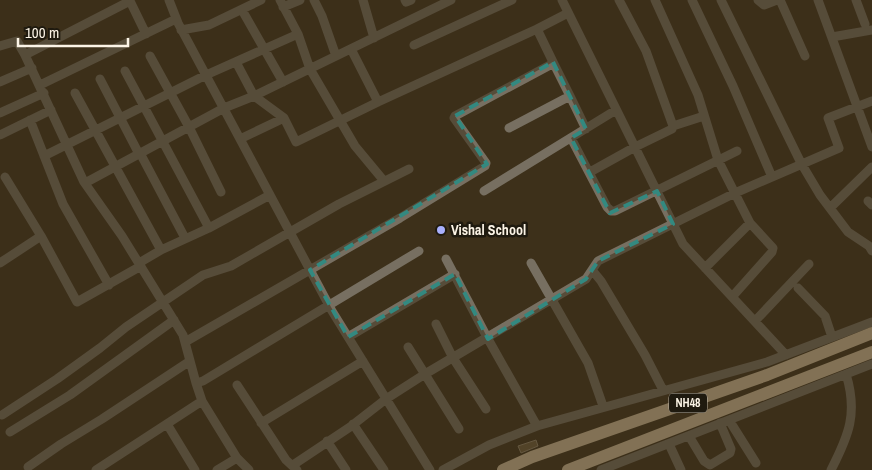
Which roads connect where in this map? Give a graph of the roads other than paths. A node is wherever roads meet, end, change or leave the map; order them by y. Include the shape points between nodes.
1 (168, 0) edge
2 (261, 0) edge
3 (300, 0) edge
4 (314, 0) edge
5 (363, 0) edge
6 (405, 0) edge
7 (411, 0) edge
8 (451, 0) edge
9 (512, 0) edge
10 (562, 0) edge
11 (619, 0) edge
12 (655, 0) edge
13 (692, 0) edge
14 (721, 0) edge
15 (758, 0) edge
16 (778, 0) edge
17 (818, 0) edge
18 (856, 0) edge
19 (282, 3) edge
20 (242, 10) junction
21 (568, 13) junction
22 (176, 19) junction
23 (868, 27) edge
24 (181, 30) junction
25 (537, 30) junction
26 (146, 34) junction
27 (298, 34) junction
28 (832, 37) junction
29 (374, 38) junction
30 (414, 45) dead end
31 (0, 46) edge
32 (351, 49) junction
33 (263, 50) junction
34 (25, 54) junction
35 (150, 56) dead end
36 (336, 56) junction
37 (805, 56) dead end
38 (236, 62) junction
39 (552, 62) junction
40 (32, 68) junction
41 (310, 69) junction
42 (125, 71) dead end
43 (206, 75) junction
44 (100, 80) dead end
45 (0, 82) edge
46 (283, 82) junction
47 (42, 89) junction
48 (75, 93) dead end
49 (171, 93) junction
50 (254, 96) junction
51 (570, 96) junction
52 (872, 101) edge
53 (378, 102) junction
54 (144, 106) junction
55 (857, 106) junction
56 (224, 108) junction
57 (51, 110) junction
58 (616, 110) junction
59 (0, 114) edge
60 (704, 116) junction
61 (284, 118) junction
62 (120, 119) junction
63 (30, 120) junction
64 (340, 121) junction
65 (673, 126) junction
66 (189, 127) junction
67 (509, 128) dead end
68 (586, 129) junction
69 (96, 131) junction
70 (0, 135) edge
71 (572, 138) junction
72 (240, 139) junction
73 (163, 141) junction
74 (68, 146) junction
75 (634, 147) junction
76 (872, 147) edge
77 (737, 151) dead end
78 (140, 154) junction
79 (44, 156) junction
80 (718, 160) junction
81 (801, 164) junction
82 (872, 166) edge
83 (115, 167) junction
84 (408, 169) dead end
85 (590, 172) junction
86 (5, 177) dead end
87 (772, 177) junction
88 (384, 181) junction
89 (85, 183) junction
90 (484, 191) dead end
91 (656, 191) junction
92 (221, 192) dead end
93 (734, 193) junction
94 (270, 195) junction
95 (830, 208) junction
96 (750, 223) junction
97 (673, 224) junction
98 (209, 228) junction
99 (290, 232) junction
100 (40, 236) junction
101 (185, 238) junction
102 (161, 250) junction
103 (419, 251) dead end
104 (872, 252) edge
105 (446, 259) dead end
106 (531, 262) dead end
107 (0, 263) edge
108 (809, 264) dead end
109 (140, 265) junction
110 (705, 268) junction
111 (310, 270) junction
112 (592, 270) junction
113 (455, 274) junction
114 (109, 285) junction
115 (798, 288) dead end
116 (732, 297) junction
117 (552, 299) junction
118 (162, 302) junction
119 (329, 305) junction
120 (174, 320) junction
121 (755, 321) junction
122 (872, 322) edge
123 (436, 324) dead end
124 (872, 333) edge
125 (348, 337) junction
126 (832, 337) junction
127 (488, 339) junction
128 (185, 342) junction
129 (408, 347) dead end
130 (872, 352) edge
131 (786, 355) junction
132 (453, 358) junction
133 (190, 361) junction
134 (363, 361) junction
135 (872, 364) edge
136 (424, 374) junction
137 (846, 374) junction
138 (196, 383) junction
139 (237, 385) dead end
140 (663, 390) junction
141 (386, 399) junction
142 (202, 401) junction
143 (603, 406) junction
144 (486, 409) dead end
145 (2, 415) dead end
146 (724, 422) junction
147 (261, 423) junction
148 (167, 424) junction
149 (353, 424) junction
150 (537, 426) junction
151 (459, 429) dead end
152 (10, 432) dead end
153 (690, 436) junction
154 (327, 442) junction
155 (669, 444) junction
156 (237, 458) junction
157 (111, 462) junction
158 (756, 463) dead end
159 (622, 466) edge
160 (28, 467) dead end
161 (295, 468) edge
162 (96, 470) edge
163 (116, 470) edge
164 (195, 470) edge
165 (217, 470) edge
166 (249, 470) edge
167 (346, 470) edge
168 (384, 470) edge
169 (430, 470) edge
170 (443, 470) edge
171 (503, 470) edge
172 (568, 470) edge
173 (600, 470) edge
174 (681, 470) edge
175 (831, 470) edge

1 - 22 street
2 - 20 street
3 - 19 street
4 - 36 street
5 - 29 street
6 - 7 street
8 - 29 street
9 - 30 street
10 - 21 street
11 - 65 street via 646,51
12 - 60 street via 698,95
13 - 87 street
14 - 81 street
15 - 16 street via 764,5
16 - 37 street
17 - 28 street
18 - 23 street
19 - 27 street
20 - 24 street via 208,25
20 - 33 street
21 - 25 street
21 - 58 street
22 - 24 street
22 - 26 street
23 - 28 street
24 - 43 street
25 - 39 street
25 - 53 street
26 - 34 street via 130,2
26 - 47 street
27 - 33 street
27 - 41 street
28 - 55 street
29 - 32 street
31 - 34 street via 16,40
32 - 36 street
32 - 53 street
33 - 38 street
33 - 46 street
34 - 40 street
35 - 49 street
36 - 41 street
38 - 43 street
38 - 50 street
39 - 51 street
39 - 111 street via 455,116 485,166
40 - 45 street
40 - 47 street
41 - 46 street
41 - 64 street
42 - 54 street
43 - 49 street
43 - 56 street
44 - 62 street
46 - 50 street
47 - 57 street
47 - 59 street
48 - 69 street
49 - 54 street
49 - 66 street
50 - 56 street
50 - 61 street
51 - 67 street
51 - 68 street
52 - 55 street
53 - 64 street
54 - 62 street
54 - 73 street
55 - 76 street
55 - 81 street via 828,118 839,148
56 - 66 street
56 - 72 street
57 - 63 street
57 - 74 street
58 - 68 street
58 - 75 street
60 - 65 street
60 - 80 street
61 - 64 street via 296,142
61 - 72 street
62 - 69 street
62 - 78 street
63 - 70 street
63 - 79 street
64 - 88 street via 355,146
65 - 75 street
66 - 73 street
66 - 92 street
68 - 71 street
69 - 74 street
69 - 83 street
71 - 85 street
71 - 90 street
72 - 94 street
73 - 78 street
73 - 98 street
74 - 79 street
74 - 89 street
75 - 85 street
75 - 91 street
77 - 80 street
78 - 83 street
78 - 101 street
79 - 114 street via 63,204
80 - 91 street
80 - 93 street
81 - 87 street
81 - 95 street
82 - 95 street
83 - 89 street
83 - 102 street
84 - 88 street
85 - 91 street via 611,211
86 - 100 street
87 - 93 street
88 - 99 street
89 - 109 street
91 - 97 street
93 - 96 street
93 - 97 street
94 - 98 street
94 - 99 street
95 - 104 street via 848,232 869,246
96 - 110 street
96 - 116 street via 773,250
97 - 110 street via 683,244
97 - 112 street via 598,261
98 - 101 street
99 - 111 street
99 - 118 street via 230,266 203,275
100 - 107 street
100 - 114 street via 77,302
101 - 102 street
102 - 109 street
103 - 119 street
105 - 113 street
106 - 117 street
108 - 121 street
109 - 114 street
109 - 118 street
110 - 116 street
111 - 119 street
111 - 128 street
112 - 117 street via 586,280
112 - 140 street via 646,355
113 - 125 street
113 - 127 street
115 - 126 street via 825,316
116 - 121 street
117 - 127 street
117 - 143 street via 588,363
118 - 120 street
118 - 145 street
119 - 125 street
119 - 138 street
120 - 128 street
120 - 152 street via 70,395
121 - 131 street
122 - 126 street
123 - 132 street
124 - 171 highway, NH48 via 767,375
125 - 134 street
126 - 131 street
127 - 132 street
127 - 150 street
128 - 133 street
129 - 136 street
130 - 172 highway, NH48
131 - 140 street
132 - 136 street
132 - 144 street
133 - 138 street
133 - 160 street
134 - 141 street
134 - 147 street
135 - 137 street
136 - 141 street
136 - 151 street
137 - 146 street
137 - 175 street via 851,389 852,416 845,443
138 - 142 street
139 - 147 street
140 - 143 street
141 - 149 street
141 - 169 street
142 - 148 street
142 - 156 street
143 - 150 street
146 - 153 street
146 - 153 street via 730,453 710,465 704,461
146 - 158 street
147 - 161 street
148 - 157 street
148 - 164 street
149 - 154 street
149 - 168 street
150 - 170 street via 489,445
153 - 155 street
154 - 161 street
154 - 167 street
155 - 159 street
155 - 174 street
156 - 165 street
156 - 166 street
157 - 162 street
157 - 163 street
159 - 173 street

